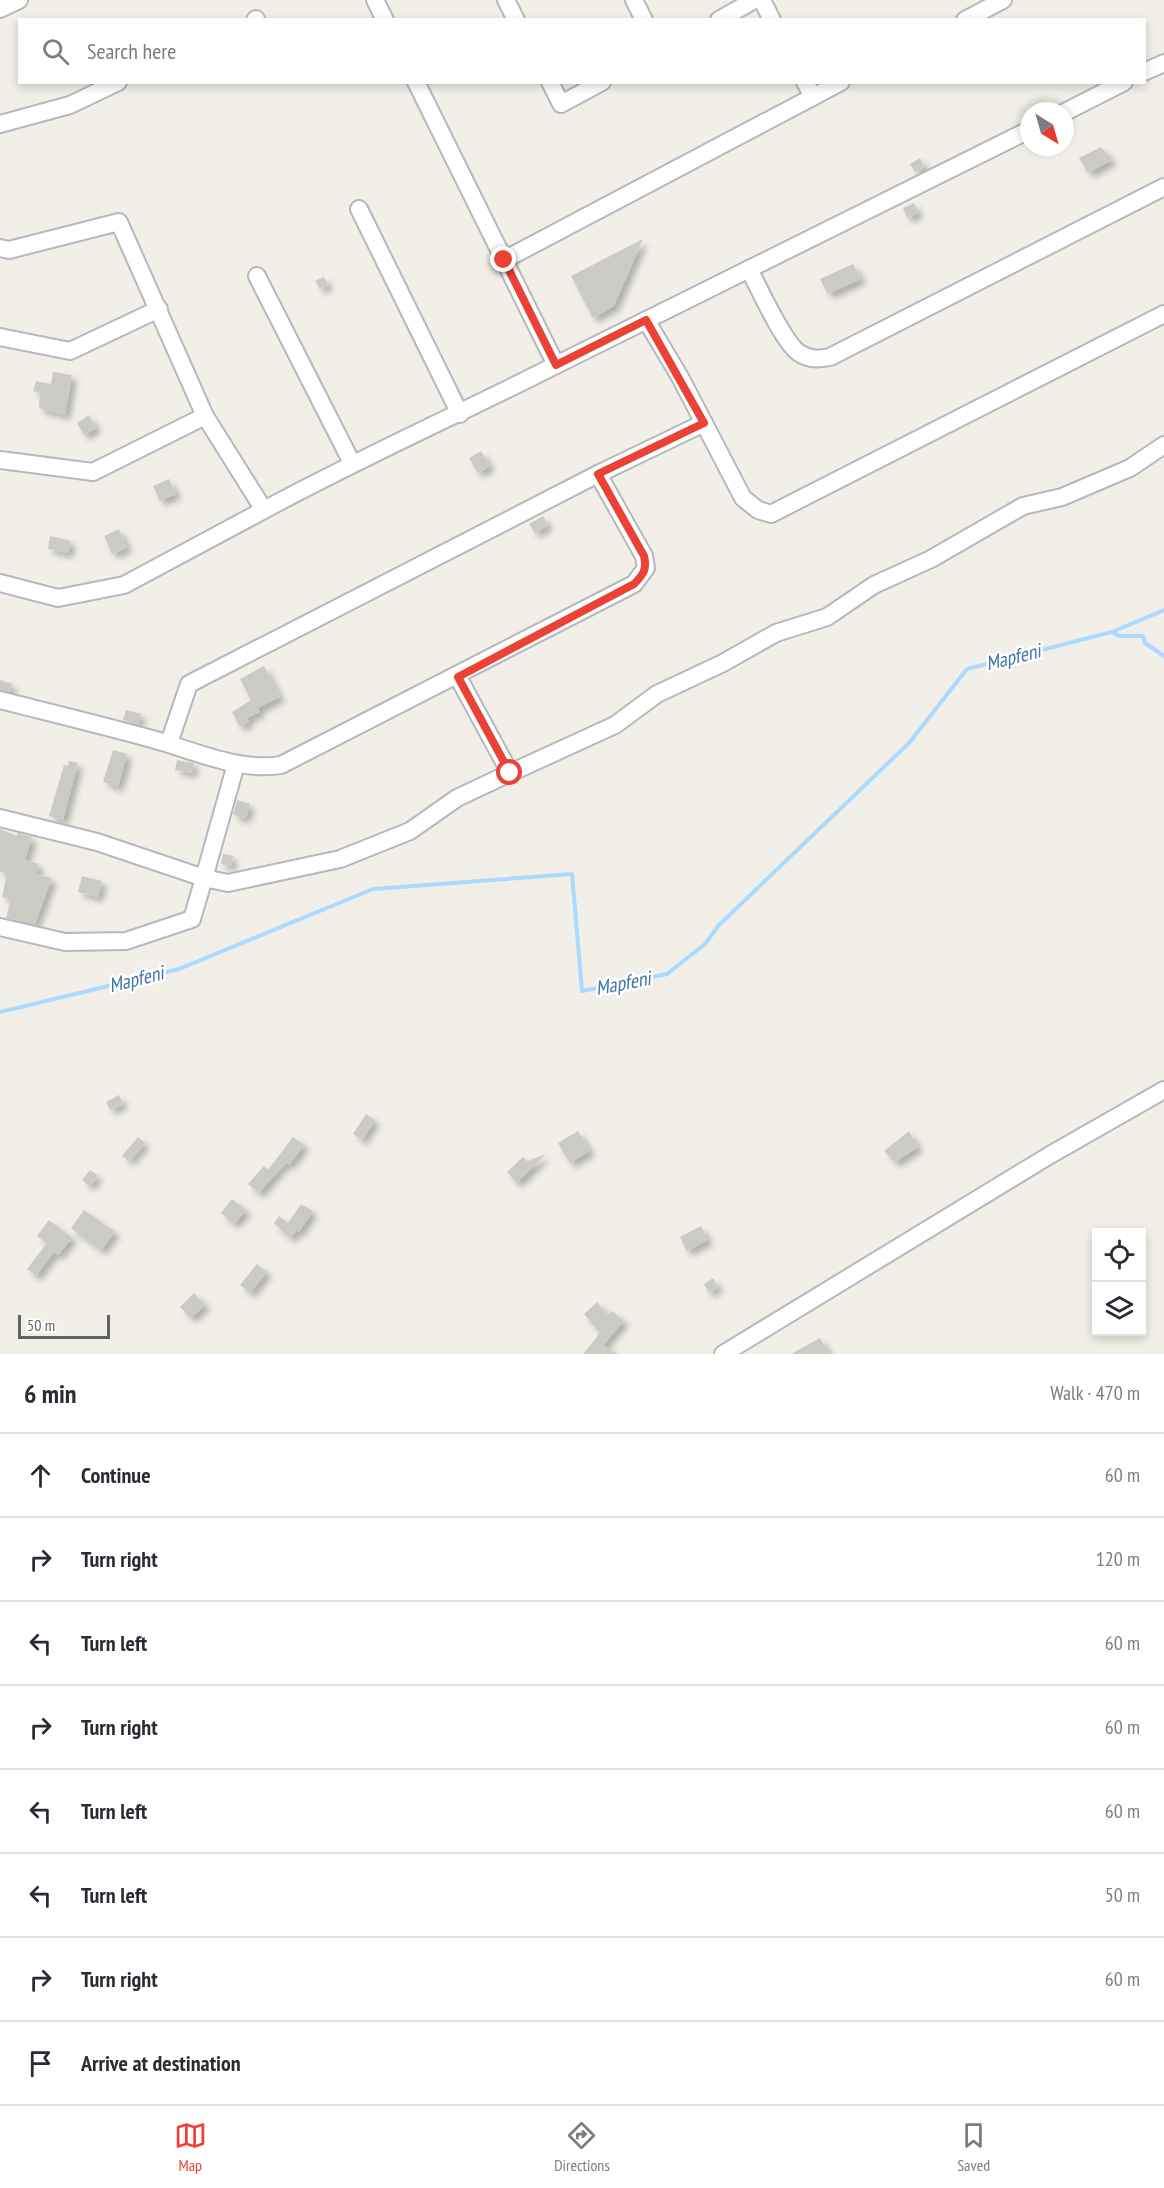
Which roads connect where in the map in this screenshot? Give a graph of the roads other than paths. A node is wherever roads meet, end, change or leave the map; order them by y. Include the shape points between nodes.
1 (19, 0) edge
2 (375, 0) edge
3 (506, 0) edge
4 (634, 0) edge
5 (754, 0) edge
6 (762, 0) edge
7 (1004, 0) edge
8 (0, 9) edge
9 (384, 18) edge
10 (515, 18) edge
11 (643, 18) edge
12 (722, 18) edge
13 (771, 18) edge
14 (969, 18) edge
15 (1164, 63) edge
16 (1146, 71) edge
17 (114, 84) edge
18 (417, 84) edge
19 (550, 84) edge
20 (598, 84) edge
21 (833, 84) edge
22 (1120, 84) edge
23 (809, 90) edge
24 (1074, 107) edge
25 (0, 124) edge
26 (1020, 134) edge
27 (1164, 187) edge
28 (359, 208) dead end
29 (0, 248) edge
30 (504, 260) junction
31 (749, 269) junction
32 (257, 276) dead end
33 (159, 309) junction
34 (1164, 314) edge
35 (646, 320) junction
36 (0, 337) edge
37 (556, 365) junction
38 (460, 414) junction
39 (205, 416) junction
40 (704, 423) junction
41 (1164, 445) edge
42 (0, 460) edge
43 (352, 463) junction
44 (598, 474) junction
45 (264, 510) junction
46 (0, 583) edge
47 (458, 677) junction
48 (0, 700) edge
49 (169, 743) junction
50 (236, 764) junction
51 (510, 773) junction
52 (0, 818) edge
53 (204, 878) junction
54 (0, 927) edge
55 (1164, 1090) edge
56 (723, 1354) edge

1 - 8 street
2 - 9 street
3 - 10 street
4 - 11 street
5 - 12 street
6 - 13 street
7 - 14 street
15 - 16 street
17 - 25 street via 70,105
18 - 30 street
19 - 20 street via 561,104
21 - 23 street
22 - 24 street
23 - 30 street
26 - 31 street
27 - 31 street via 830,357 816,360 796,352
28 - 38 street
29 - 33 street via 9,250 119,222
30 - 37 street
31 - 35 street
32 - 43 street
33 - 36 street via 70,351
33 - 39 street
34 - 40 street via 780,512 758,510 743,498
35 - 37 street
35 - 40 street
37 - 38 street
38 - 43 street
39 - 42 street via 93,472
39 - 45 street
40 - 44 street
41 - 51 street via 1130,468 1062,497 1023,506 931,559 874,585 827,616 776,633 657,694 615,725
43 - 45 street
44 - 47 street via 644,556 646,568 642,576 634,584
44 - 49 street via 189,684
45 - 46 street via 124,585 58,597
47 - 50 street via 281,765 263,768
47 - 51 street
48 - 49 street
49 - 50 street
50 - 53 street
51 - 53 street via 457,798 410,831 340,859 228,883
52 - 53 street via 97,842
53 - 54 street via 192,919 126,941 65,942
55 - 56 street

